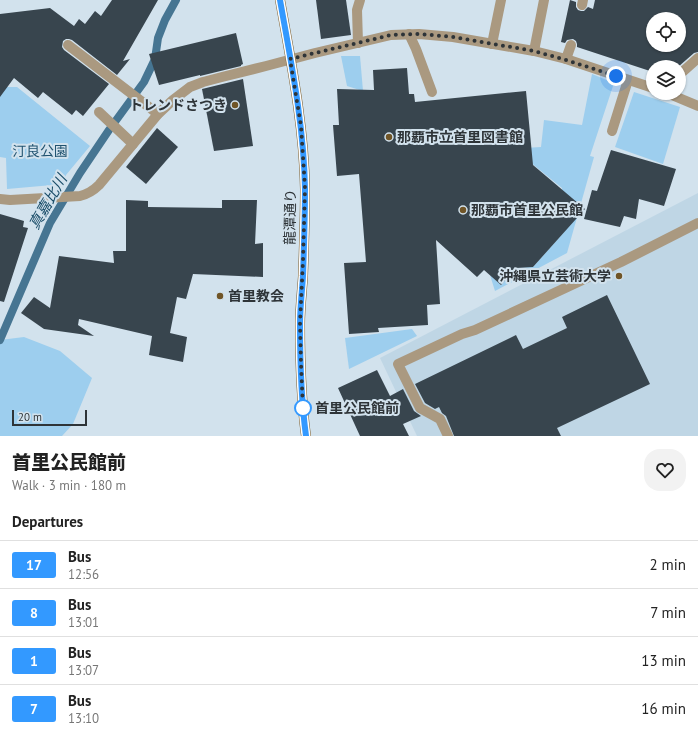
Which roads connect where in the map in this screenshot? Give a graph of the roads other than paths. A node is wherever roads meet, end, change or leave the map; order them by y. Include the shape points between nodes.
1 (280, 0) edge
2 (360, 0) edge
3 (501, 0) edge
4 (544, 0) edge
5 (408, 34) junction
6 (358, 43) junction
7 (492, 44) junction
8 (68, 45) dead end
9 (571, 46) dead end
10 (534, 51) junction
11 (698, 58) edge
12 (290, 59) junction
13 (566, 60) junction
14 (686, 69) edge
15 (628, 80) junction
16 (646, 86) edge
17 (432, 92) dead end
18 (684, 100) edge
19 (698, 106) edge
20 (99, 112) dead end
21 (158, 114) junction
22 (612, 131) dead end
23 (133, 144) junction
24 (0, 199) edge
25 (698, 223) edge
26 (306, 436) edge
27 (448, 436) edge

1 - 12 main road, 龍潭通り
2 - 6 street via 357,10
3 - 7 street
4 - 10 street
5 - 6 street via 391,35
5 - 7 street via 453,37
5 - 17 street
6 - 12 street
7 - 10 street
8 - 21 street
9 - 13 street
10 - 13 street
11 - 14 street
12 - 21 street via 190,87
12 - 26 main road, 龍潭通り via 301,126 305,188 300,323
13 - 15 street
15 - 16 street
15 - 22 street
18 - 19 street
20 - 23 street
21 - 23 street
23 - 24 street via 99,185 86,195
25 - 27 street via 621,262 398,364 420,408 440,419

